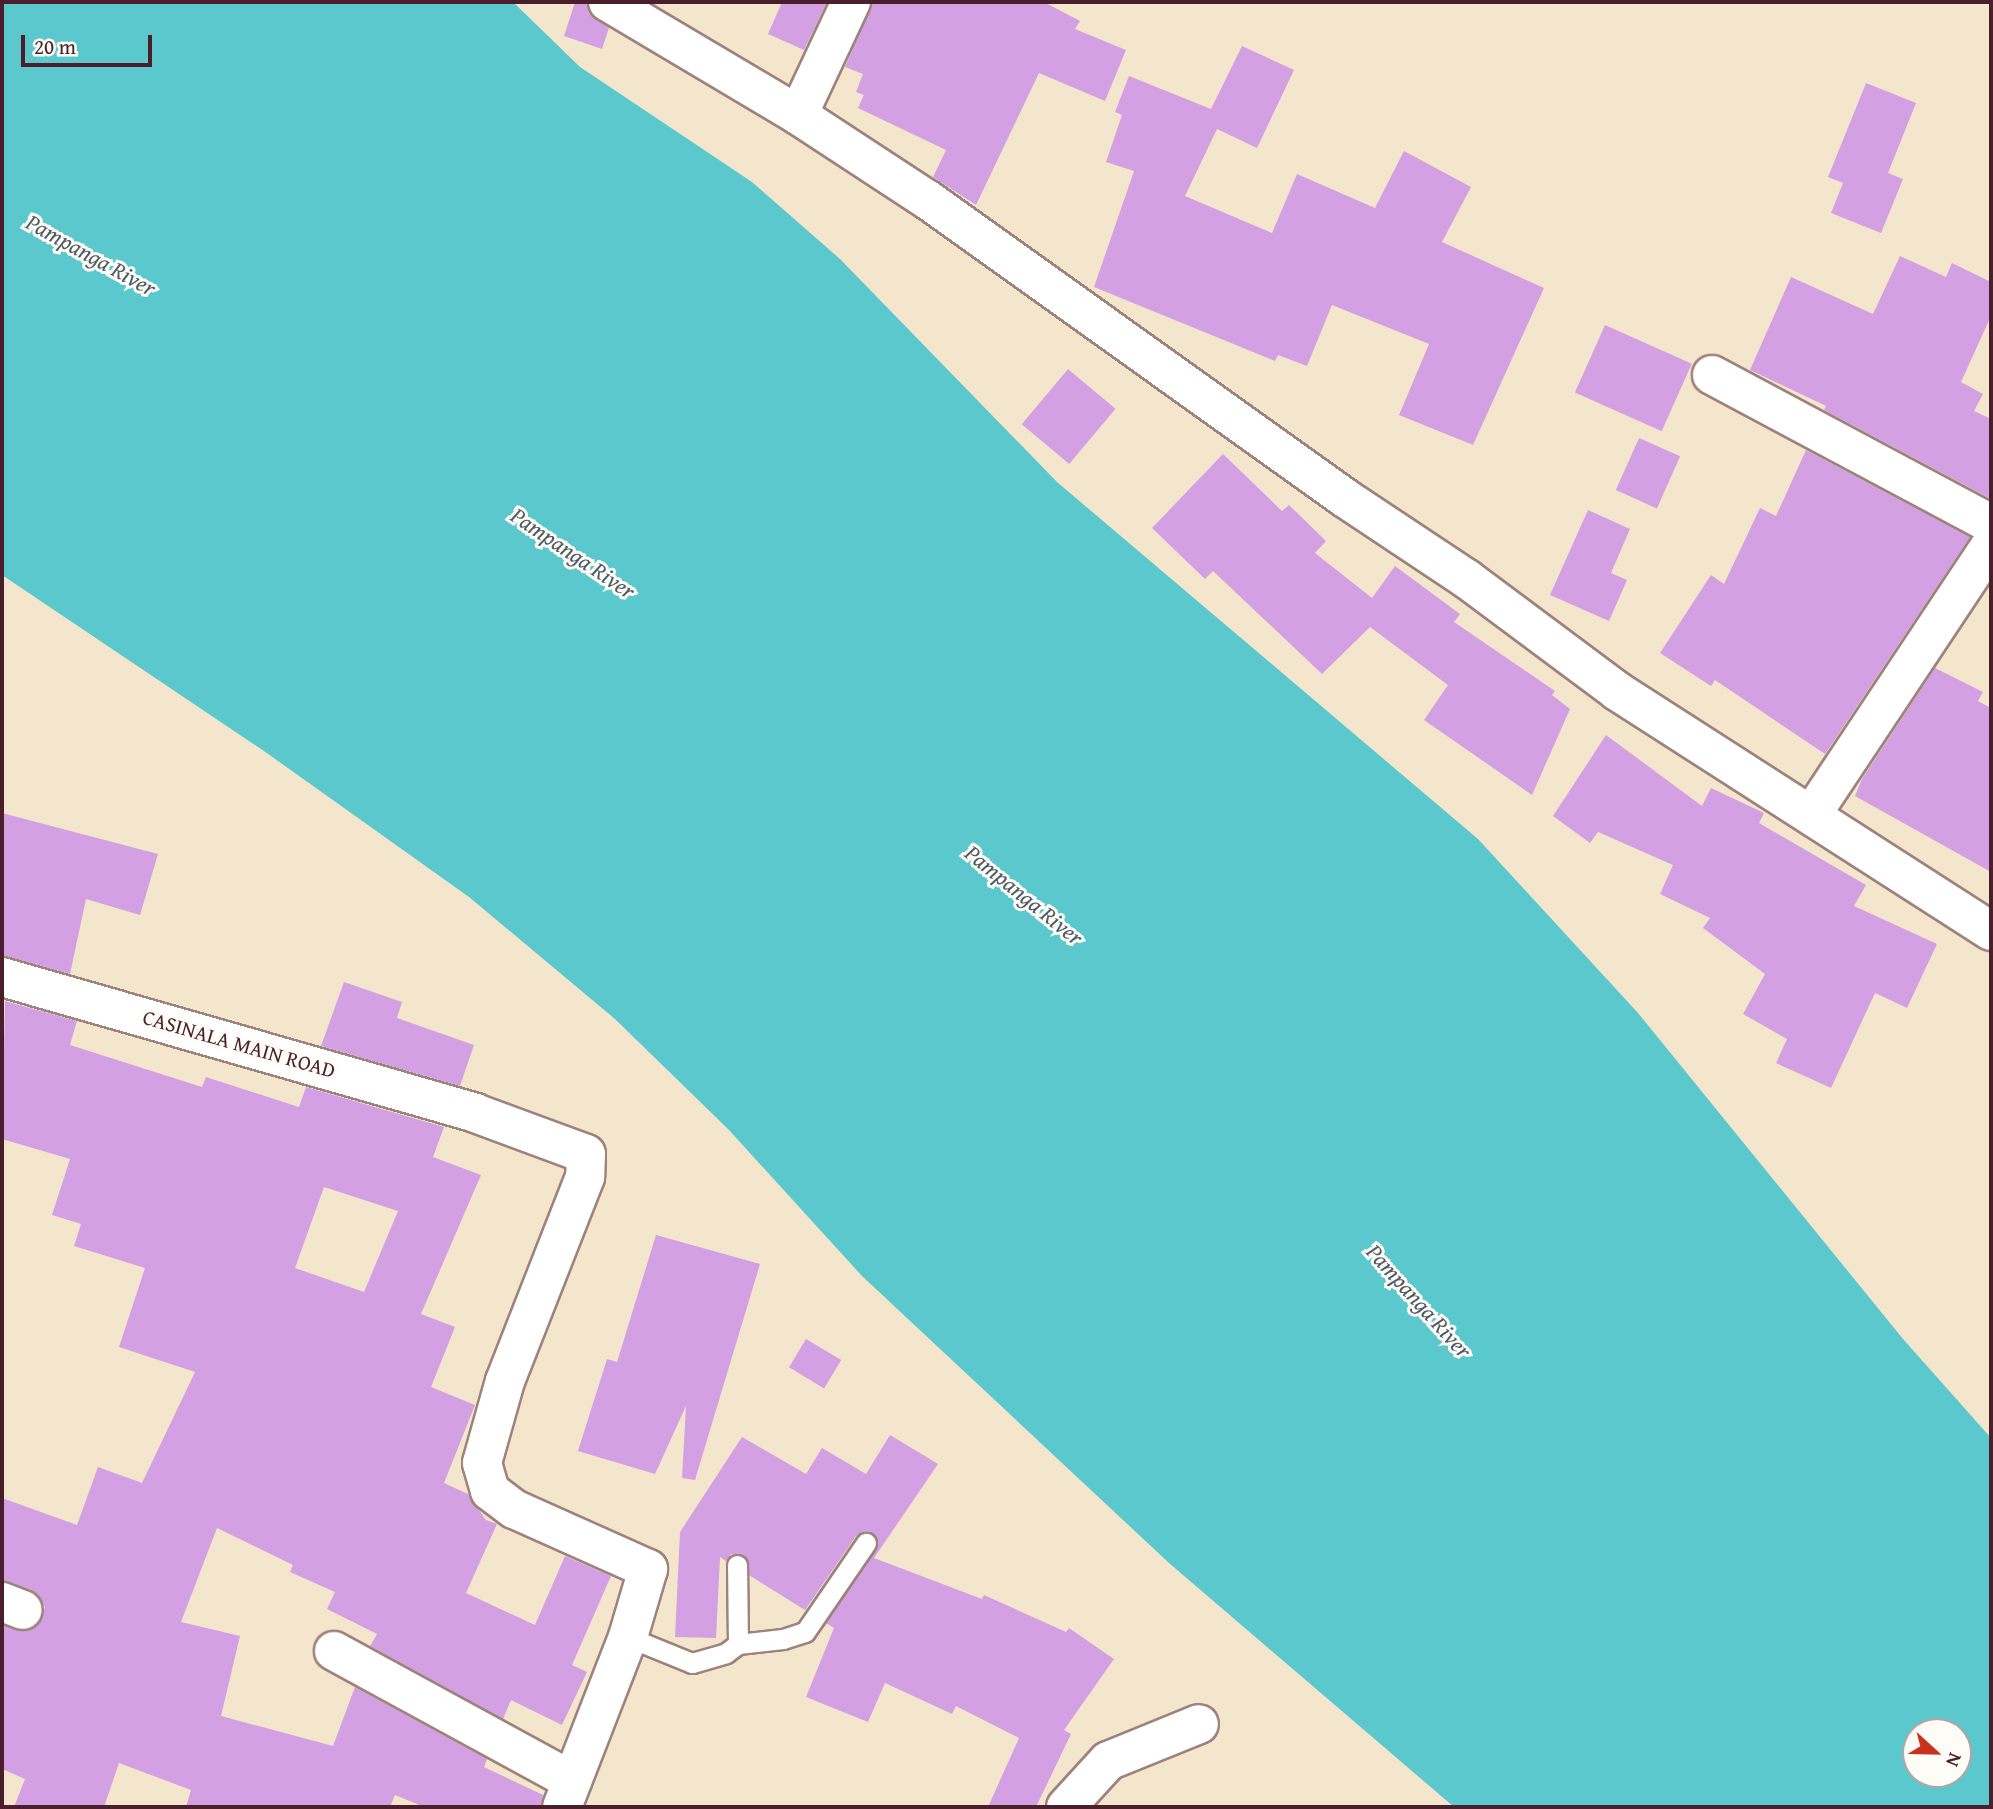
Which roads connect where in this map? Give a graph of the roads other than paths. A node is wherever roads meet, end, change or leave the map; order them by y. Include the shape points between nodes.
1 (608, 2) edge
2 (851, 2) edge
3 (798, 115) junction
4 (1712, 375) dead end
5 (1991, 524) edge
6 (1991, 545) edge
7 (1812, 814) junction
8 (1991, 931) edge
9 (2, 977) edge
10 (866, 1542) dead end
11 (737, 1565) dead end
12 (628, 1637) junction
13 (738, 1644) junction
14 (334, 1651) dead end
15 (1199, 1724) dead end
16 (567, 1794) edge
17 (1066, 1807) edge

1 - 3 street
2 - 3 street
3 - 7 street via 1115,330 1345,498 1467,579 1606,684
4 - 5 street
6 - 7 street
7 - 8 street
9 - 12 street, CASINALA MAIN ROAD via 475,1113 581,1150 588,1157 585,1177 505,1381 482,1463 490,1492 514,1509 648,1569
10 - 13 lane via 805,1632
11 - 13 lane
12 - 13 lane via 692,1663 716,1657
12 - 16 street
14 - 16 street
15 - 17 street via 1108,1761

